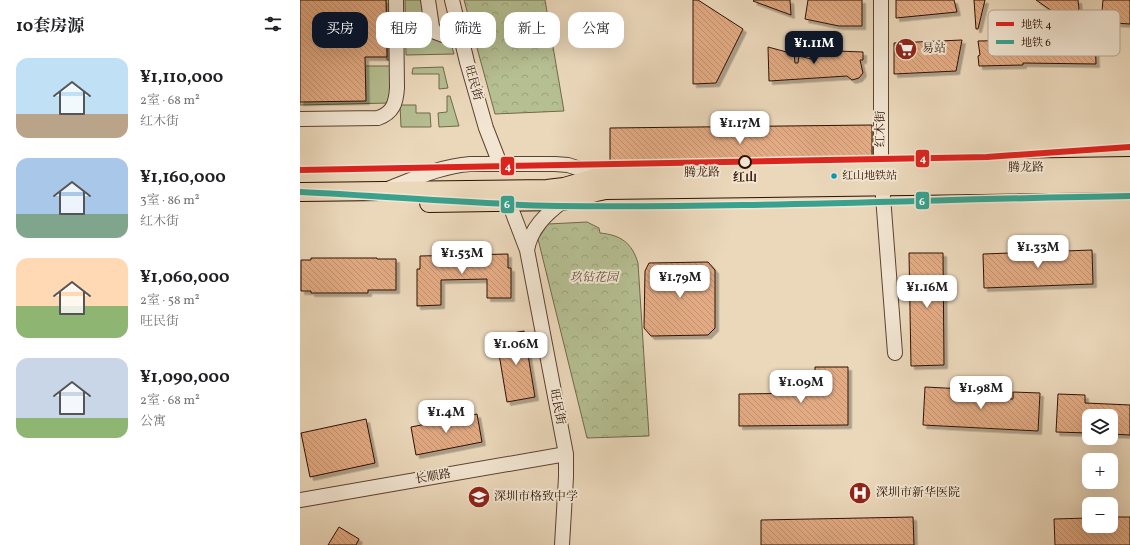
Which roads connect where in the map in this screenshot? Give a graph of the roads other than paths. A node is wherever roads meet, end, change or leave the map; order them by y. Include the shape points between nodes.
1 (396, 0) edge
2 (428, 0) edge
3 (452, 0) edge
4 (881, 0) edge
5 (455, 12) edge
6 (440, 34) edge
7 (464, 48) edge
8 (300, 120) edge
9 (500, 164) junction
10 (602, 176) junction
11 (882, 178) junction
12 (1129, 179) edge
13 (382, 191) junction
14 (300, 192) edge
15 (563, 201) junction
16 (509, 203) junction
17 (300, 204) edge
18 (527, 250) junction
19 (895, 353) dead end
20 (566, 454) junction
21 (300, 500) edge
22 (562, 545) edge

1 - 8 street via 397,88 396,100 389,113 378,118
2 - 6 street via 432,27
3 - 5 street, 旺民街
4 - 11 street, 红木街
7 - 9 street, 旺民街 via 486,128
9 - 10 street via 555,164
9 - 13 street via 457,165
10 - 11 main road, 腾龙路 via 623,174
10 - 13 main road, 腾龙路 via 548,189
11 - 12 main road, 腾龙路
11 - 15 main road, 腾龙路 via 605,190
11 - 19 street, 红木街
13 - 14 main road, 腾龙路
15 - 16 main road, 腾龙路
15 - 18 street via 533,231
16 - 17 main road, 腾龙路
16 - 18 street, 旺民街
18 - 20 street, 旺民街
20 - 21 street, 长顺路
20 - 22 street, 旺民街

